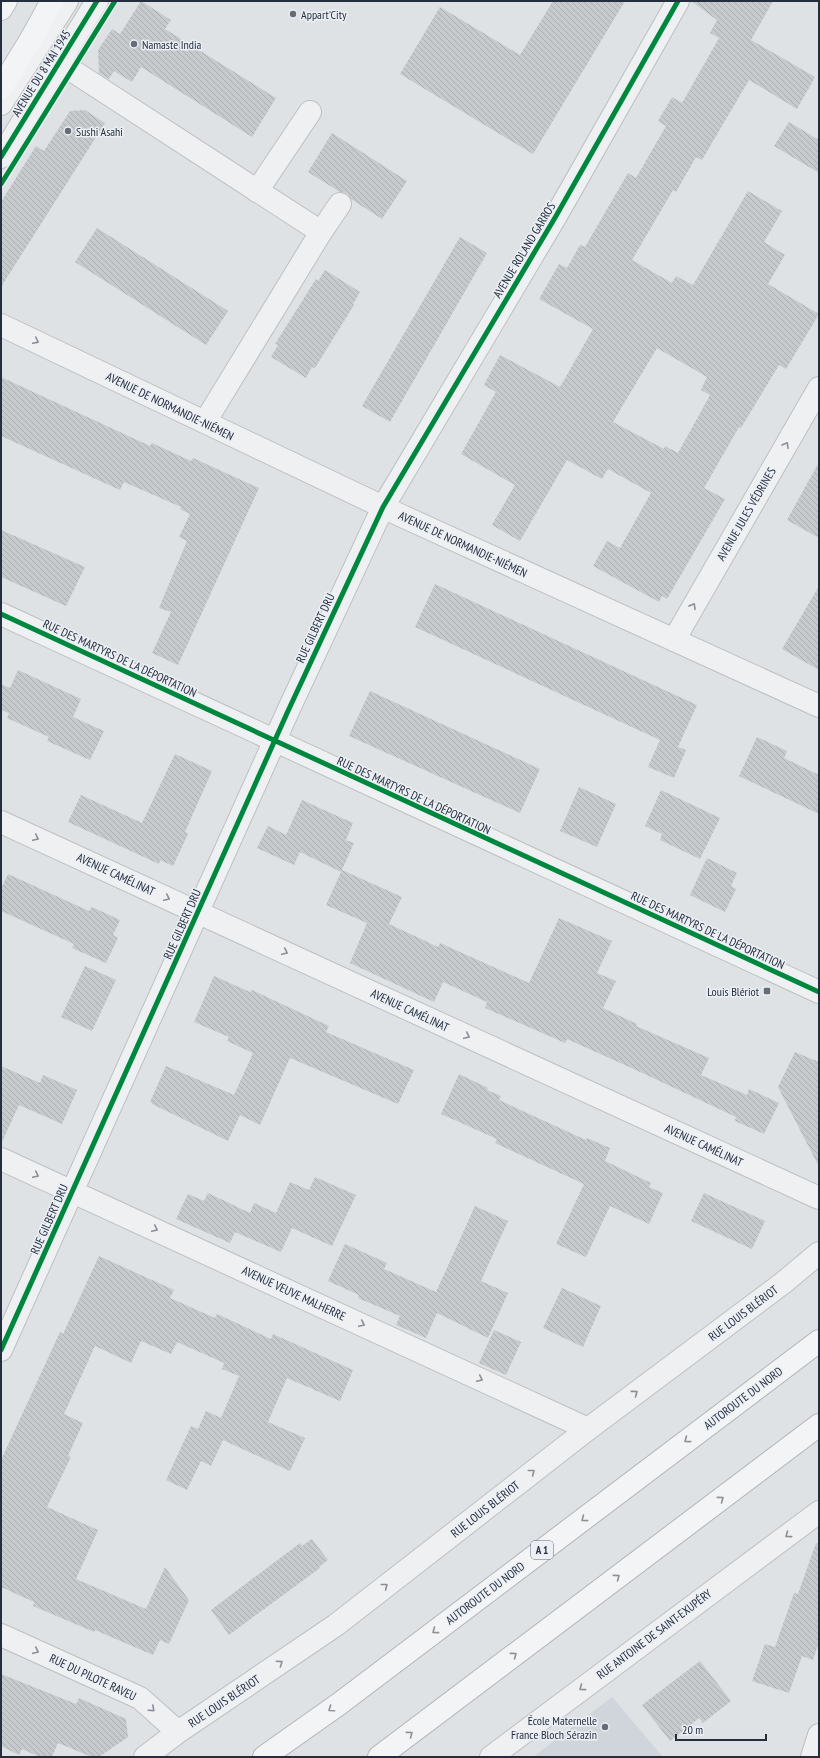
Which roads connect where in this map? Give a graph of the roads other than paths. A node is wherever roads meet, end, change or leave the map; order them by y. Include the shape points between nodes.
1 (6, 1) edge
2 (52, 1) edge
3 (67, 1) edge
4 (98, 1) edge
5 (678, 1) edge
6 (1, 9) edge
7 (59, 62) junction
8 (7, 69) edge
9 (1, 88) edge
10 (1, 104) edge
11 (310, 112) dead end
12 (1, 157) edge
13 (257, 191) junction
14 (340, 204) dead end
15 (321, 232) junction
16 (1, 324) edge
17 (819, 388) edge
18 (205, 422) junction
19 (383, 507) junction
20 (1, 614) edge
21 (674, 640) junction
22 (819, 706) edge
23 (275, 742) junction
24 (1, 822) edge
25 (198, 912) junction
26 (819, 992) edge
27 (1, 1159) edge
28 (72, 1191) junction
29 (819, 1198) edge
30 (819, 1253) edge
31 (819, 1341) edge
32 (1, 1350) edge
33 (819, 1425) edge
34 (588, 1428) junction
35 (819, 1512) edge
36 (1, 1635) edge
37 (178, 1732) junction
38 (819, 1735) edge
39 (145, 1757) edge
40 (264, 1757) edge
41 (379, 1757) edge
42 (490, 1757) edge
43 (812, 1757) edge

1 - 6 main road
2 - 8 main road
3 - 10 street
4 - 7 street, AVENUE DU 8 MAI 1945
5 - 19 street, AVENUE ROLAND GARROS via 556,216
7 - 12 street, AVENUE DU 8 MAI 1945
7 - 13 street
8 - 9 main road
11 - 13 street
13 - 15 street
14 - 15 street
15 - 18 street
16 -> 18 street, AVENUE DE NORMANDIE-NIÉMEN
21 -> 17 street, AVENUE JULES VÉDRINES
18 - 19 street, AVENUE DE NORMANDIE-NIÉMEN
19 - 21 street, AVENUE DE NORMANDIE-NIÉMEN
19 - 23 street, RUE GILBERT DRU
20 - 23 street, RUE DES MARTYRS DE LA DÉPORTATION
21 - 22 street, AVENUE DE NORMANDIE-NIÉMEN
23 - 25 street, RUE GILBERT DRU
23 - 26 street, RUE DES MARTYRS DE LA DÉPORTATION
24 -> 25 street, AVENUE CAMÉLINAT
25 - 28 street, RUE GILBERT DRU
25 -> 29 street, AVENUE CAMÉLINAT
27 -> 28 street, AVENUE VEUVE MALHERRE
28 - 32 street, RUE GILBERT DRU
28 -> 34 street, AVENUE VEUVE MALHERRE
34 -> 30 street, RUE LOUIS BLÉRIOT via 783,1283
31 -> 40 main road, AUTOROUTE DU NORD / A 1 via 339,1704
41 -> 33 main road
37 -> 34 street, RUE LOUIS BLÉRIOT via 336,1625
35 -> 42 street, RUE ANTOINE DE SAINT-EXUPÉRY
36 -> 37 street, RUE DU PILOTE RAVEU via 140,1698
37 - 39 street, RUE LOUIS BLÉRIOT
38 - 43 street

